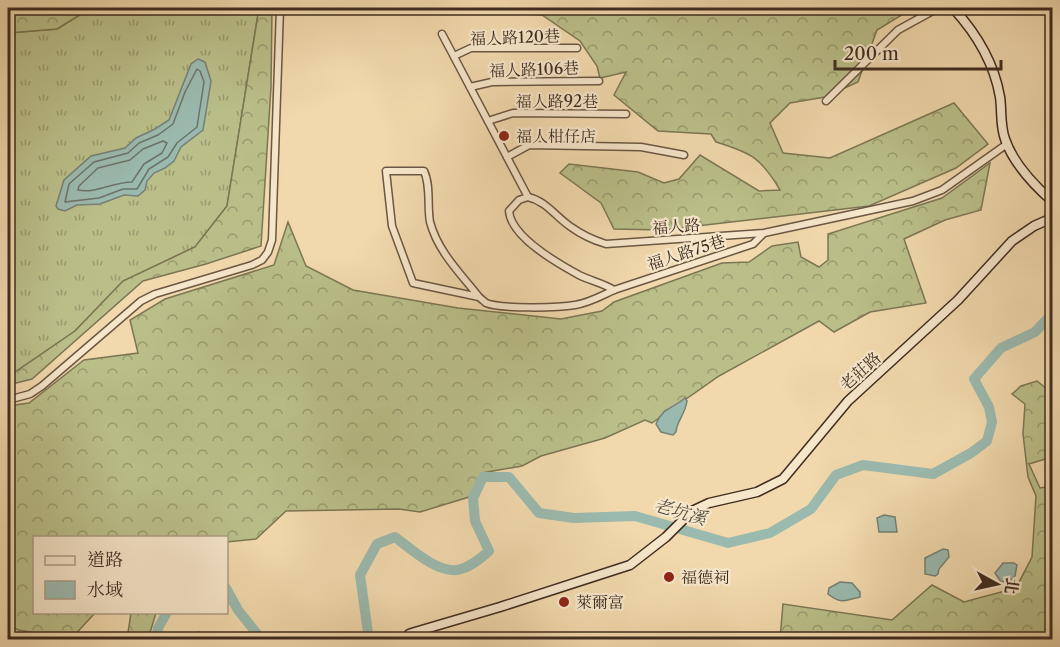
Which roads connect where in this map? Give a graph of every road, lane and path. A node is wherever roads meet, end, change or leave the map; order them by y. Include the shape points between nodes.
1 (280, 8) edge
2 (938, 8) edge
3 (953, 8) edge
4 (442, 34) dead end
5 (577, 48) dead end
6 (454, 56) junction
7 (599, 81) dead end
8 (470, 87) junction
9 (826, 101) dead end
10 (626, 114) dead end
11 (488, 121) junction
12 (1007, 144) junction
13 (684, 155) dead end
14 (507, 157) junction
15 (528, 197) junction
16 (1053, 201) edge
17 (1053, 218) edge
18 (764, 233) junction
19 (614, 290) junction
20 (479, 297) junction
21 (8, 400) edge
22 (192, 639) edge
23 (213, 639) edge
24 (404, 639) edge

1 - 21 street via 275,204 268,252 252,265 141,301 42,386
2 - 9 street via 898,30
3 - 12 street via 988,58
4 - 6 street
5 - 6 street, 福人路120巷 via 471,48
6 - 8 street
7 - 8 street, 福人路106巷 via 492,81
8 - 11 street
10 - 11 street, 福人路92巷 via 513,113
11 - 14 street
12 - 16 street via 1024,172
12 - 18 street, 福人路 via 942,190 913,201
13 - 14 street via 641,147 529,145
14 - 15 street
15 - 18 street, 福人路 via 538,199 587,238 606,244
15 - 19 street via 509,211 512,226 521,237 580,275
17 - 24 street, 老莊路 via 1012,241 958,300 848,401 783,479 757,492 692,511 624,568 415,632
18 - 19 street, 福人路75巷 via 753,244
19 - 20 street, 福人路75巷 via 574,305 517,307 486,303
20 - 20 street, 福人路75巷 via 413,283 392,226 386,171 424,171 430,221 437,241
22 - 23 street

